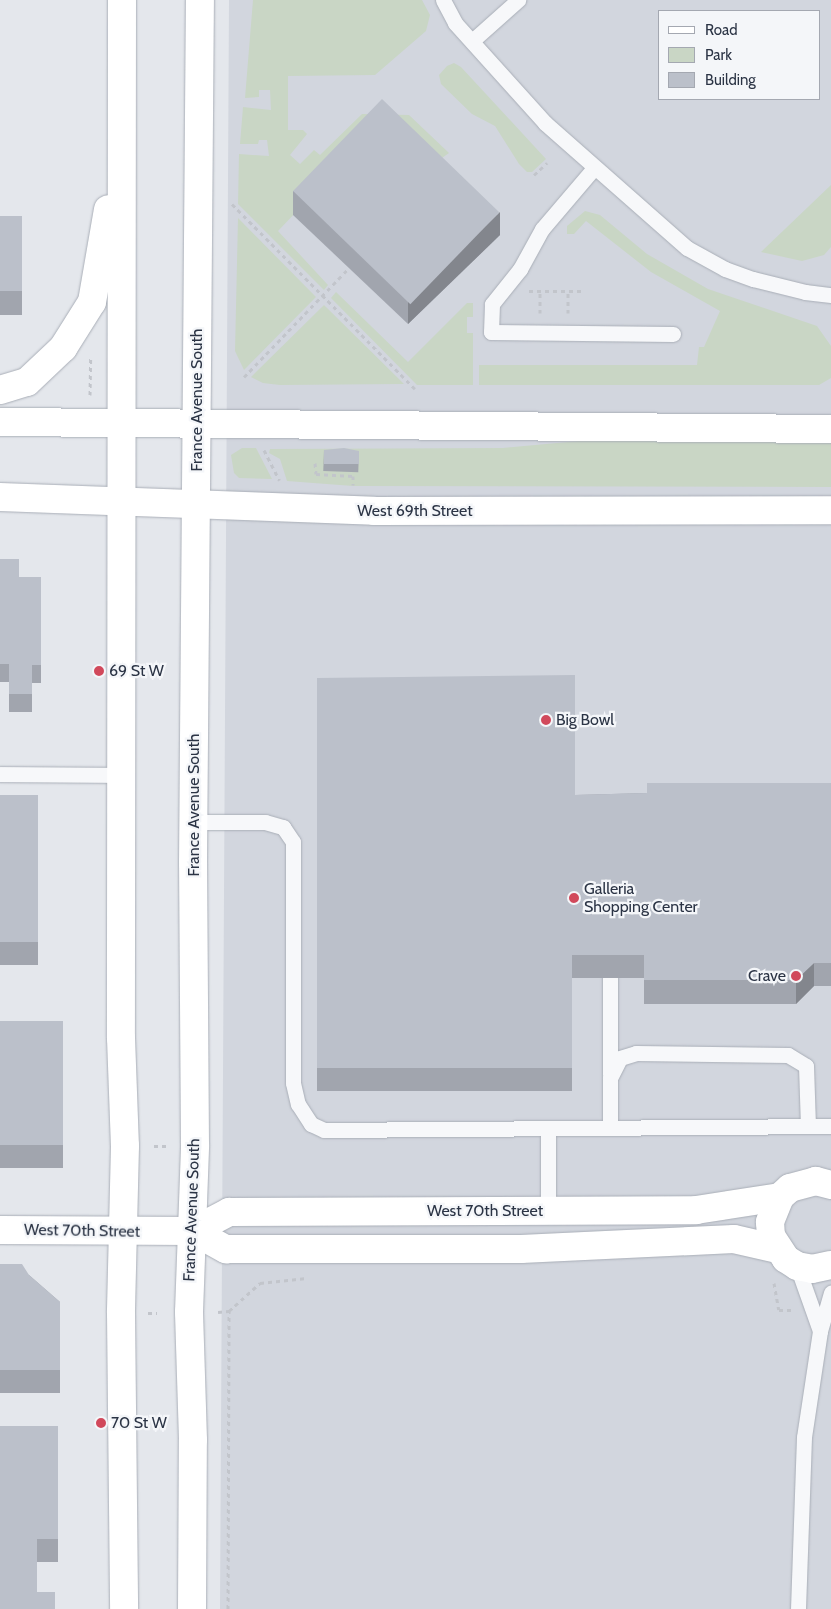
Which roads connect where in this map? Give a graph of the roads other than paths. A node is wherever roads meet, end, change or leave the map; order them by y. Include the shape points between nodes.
1 (122, 0) edge
2 (200, 0) edge
3 (442, 0) edge
4 (518, 0) edge
5 (472, 41) junction
6 (121, 136) junction
7 (594, 168) junction
8 (831, 295) edge
9 (673, 334) dead end
10 (0, 390) edge
11 (0, 422) edge
12 (121, 425) junction
13 (196, 425) junction
14 (831, 429) edge
15 (0, 497) edge
16 (121, 503) junction
17 (196, 505) junction
18 (831, 510) edge
19 (0, 774) edge
20 (121, 775) junction
21 (193, 822) junction
22 (610, 978) edge
23 (610, 1078) junction
24 (808, 1126) junction
25 (831, 1126) edge
26 (548, 1128) junction
27 (610, 1128) junction
28 (831, 1185) edge
29 (780, 1197) junction
30 (548, 1211) junction
31 (0, 1230) edge
32 (193, 1231) junction
33 (122, 1232) junction
34 (787, 1257) junction
35 (831, 1265) edge
36 (831, 1293) edge
37 (820, 1331) junction
38 (124, 1609) edge
39 (192, 1609) edge
40 (798, 1609) edge

1 - 6 main road
2 - 13 main road, France Avenue South
3 - 5 lane via 454,22
4 - 5 lane
5 - 7 lane via 545,123
6 - 10 main road via 92,302 63,348 27,382
6 - 12 main road
7 - 8 lane via 686,248 713,263 754,279
7 - 9 lane via 542,229 520,270 492,304 491,332
11 - 12 main road
12 - 13 main road
12 - 16 main road
13 - 14 main road
13 - 17 main road, France Avenue South
15 - 16 main road, West 69th Street
16 - 17 main road, West 69th Street
16 - 20 main road
17 - 18 main road, West 69th Street via 374,511
17 - 21 main road, France Avenue South
19 - 20 lane
20 - 33 main road via 125,1146
21 - 26 lane via 265,822 283,827 293,842 293,1083 298,1104 311,1124 324,1130
21 - 32 main road, France Avenue South
22 - 23 lane
23 - 24 lane via 620,1058 636,1052 788,1055 806,1066
23 - 27 lane
24 - 25 lane
24 - 27 lane
26 - 27 lane
26 - 30 lane
28 - 29 main road via 816,1181 802,1183
29 - 30 main road, West 70th Street via 696,1210
29 - 34 main road via 770,1222
30 - 32 main road, West 70th Street via 228,1212
31 - 33 main road, West 70th Street
32 - 33 main road, West 70th Street
32 - 34 main road, West 70th Street via 226,1249 521,1249 734,1239
32 - 39 main road, France Avenue South via 189,1312 193,1440
33 - 38 main road
34 - 35 main road, West 70th Street via 812,1269
34 - 37 lane
36 - 37 lane
37 - 40 lane via 804,1437

